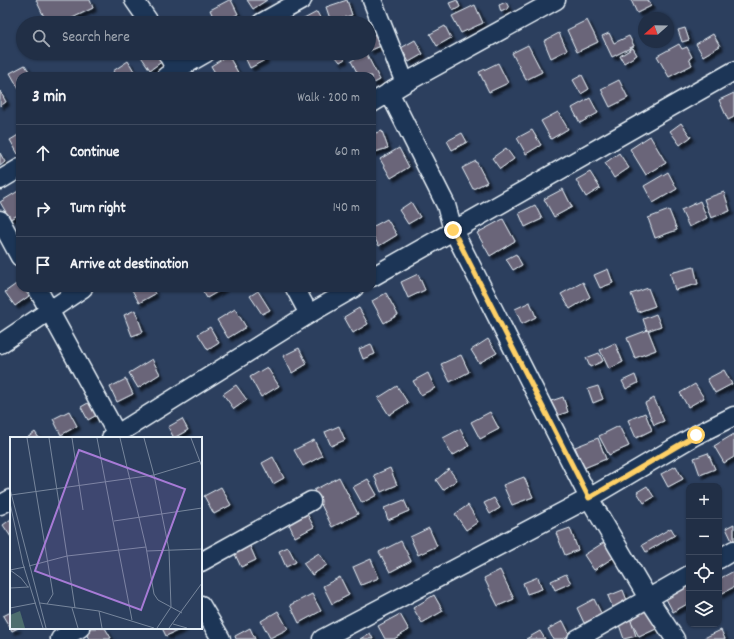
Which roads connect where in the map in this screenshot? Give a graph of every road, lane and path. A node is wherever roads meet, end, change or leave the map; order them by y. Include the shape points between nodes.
1 (134, 0) edge
2 (302, 0) edge
3 (372, 0) edge
4 (556, 0) edge
5 (145, 16) edge
6 (273, 16) edge
7 (169, 60) edge
8 (195, 60) edge
9 (734, 71) edge
10 (173, 72) edge
11 (177, 72) edge
12 (405, 83) junction
13 (389, 92) junction
14 (376, 100) edge
15 (16, 170) edge
16 (0, 180) edge
17 (0, 220) edge
18 (453, 230) junction
19 (16, 250) edge
20 (376, 276) edge
21 (38, 292) edge
22 (77, 292) edge
23 (297, 292) edge
24 (347, 292) edge
25 (49, 311) junction
26 (309, 314) junction
27 (0, 344) edge
28 (734, 416) edge
29 (116, 437) edge
30 (589, 498) junction
31 (10, 500) edge
32 (311, 501) dead end
33 (0, 505) edge
34 (734, 550) edge
35 (722, 556) edge
36 (202, 561) edge
37 (686, 577) edge
38 (648, 598) junction
39 (202, 607) edge
40 (78, 629) edge
41 (60, 639) edge
42 (221, 639) edge
43 (322, 639) edge
44 (577, 639) edge
45 (675, 639) edge

1 - 5 street
2 - 6 street
3 - 12 street
4 - 12 street
7 - 10 street
8 - 11 street
9 - 18 street
12 - 13 street
13 - 14 street
13 - 18 street via 446,205
15 - 16 street
17 - 19 street
18 - 20 street
18 - 30 street
21 - 25 street
22 - 25 street
23 - 26 street
24 - 26 street
25 - 27 street
25 - 29 street
26 - 29 street
28 - 30 street via 696,435
30 - 38 street
30 - 43 street
31 - 33 street
32 - 36 street
34 - 35 street
37 - 38 street
38 - 44 street
38 - 45 street
39 - 42 street
40 - 41 street

